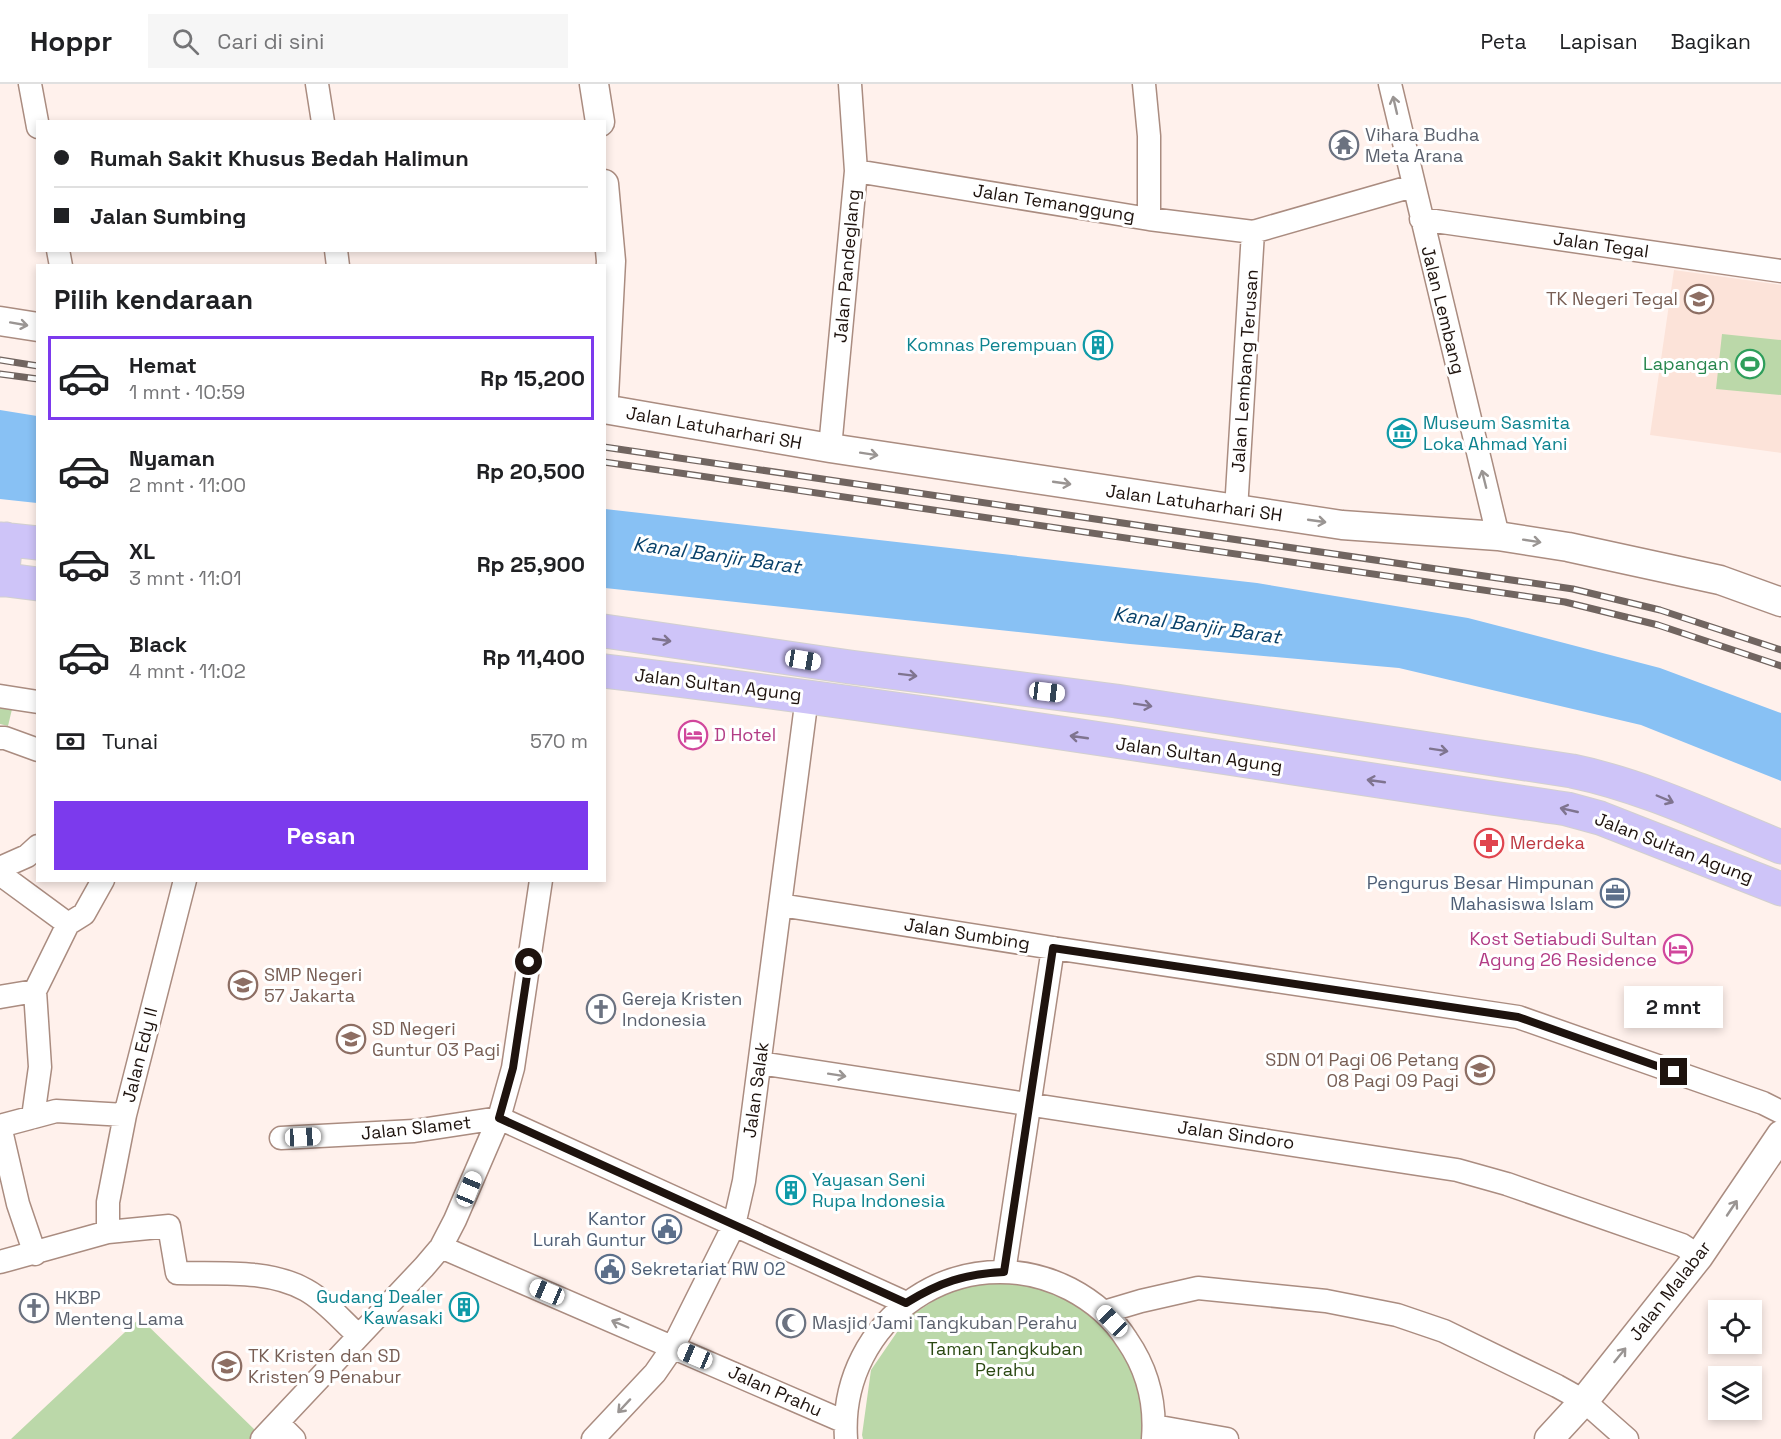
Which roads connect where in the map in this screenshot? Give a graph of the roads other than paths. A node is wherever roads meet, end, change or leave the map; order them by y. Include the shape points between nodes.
1 (30, 84) edge
2 (317, 84) edge
3 (594, 84) edge
4 (850, 84) edge
5 (1144, 84) edge
6 (1390, 84) edge
7 (37, 120) edge
8 (323, 120) edge
9 (600, 120) edge
10 (856, 171) junction
11 (1413, 186) junction
12 (606, 206) edge
13 (1149, 219) junction
14 (1421, 219) junction
15 (1253, 232) junction
16 (1781, 271) edge
17 (0, 321) edge
18 (36, 327) edge
19 (606, 358) edge
20 (606, 409) edge
21 (830, 448) junction
22 (1236, 510) junction
23 (1498, 536) junction
24 (14, 540) edge
25 (1, 579) edge
26 (36, 584) edge
27 (1781, 602) edge
28 (606, 631) edge
29 (864, 669) junction
30 (606, 671) edge
31 (0, 696) edge
32 (807, 697) junction
33 (36, 702) edge
34 (859, 704) junction
35 (0, 738) edge
36 (36, 749) edge
37 (1781, 847) edge
38 (36, 848) edge
39 (0, 868) edge
40 (0, 874) edge
41 (102, 882) edge
42 (184, 882) edge
43 (542, 882) edge
44 (1781, 889) edge
45 (780, 905) junction
46 (68, 924) junction
47 (1053, 948) junction
48 (35, 992) junction
49 (0, 997) edge
50 (760, 1063) junction
51 (1030, 1105) junction
52 (1781, 1112) edge
53 (125, 1115) junction
54 (33, 1117) junction
55 (499, 1118) junction
56 (0, 1126) edge
57 (1781, 1134) edge
58 (281, 1138) dead end
59 (734, 1225) junction
60 (108, 1232) junction
61 (441, 1247) junction
62 (35, 1254) junction
63 (1699, 1256) junction
64 (0, 1262) edge
65 (1004, 1272) junction
66 (906, 1303) junction
67 (1104, 1312) junction
68 (359, 1336) junction
69 (674, 1347) junction
70 (1584, 1401) junction
71 (278, 1423) junction
72 (846, 1430) edge
73 (1154, 1432) edge
74 (262, 1439) edge
75 (294, 1439) edge
76 (593, 1439) edge
77 (1227, 1439) edge
78 (1549, 1439) edge
79 (1627, 1439) edge

1 - 7 street
2 - 8 street
3 - 9 street
4 - 10 street, Jalan Pandeglang
5 - 13 street via 1149,136
11 -> 6 street, Jalan Lembang
10 - 13 street, Jalan Temanggung
10 - 21 street, Jalan Pandeglang
11 - 14 street, Jalan Lembang
11 - 15 street
12 - 19 street via 611,261
13 - 15 street, Jalan Temanggung
14 - 16 street, Jalan Tegal
23 -> 14 street, Jalan Lembang
15 - 22 street, Jalan Lembang Terusan
17 -> 18 street
20 - 21 street, Jalan Latuharhari SH
21 -> 22 street, Jalan Latuharhari SH
22 -> 23 street, Jalan Latuharhari SH via 1342,525
23 -> 27 street, Jalan Latuharhari SH via 1720,580
24 - 25 main road
25 - 26 main road
28 -> 29 main road, Jalan Sultan Agung
29 - 34 main road
29 -> 37 main road, Jalan Sultan Agung via 1116,701 1572,771 1643,790
30 - 32 main road, Jalan Sultan Agung
31 - 33 street
32 - 34 main road, Jalan Sultan Agung
32 - 45 street, Jalan Salak
44 -> 34 main road, Jalan Sultan Agung via 1600,818 1567,809
35 - 36 street
38 - 39 street
40 - 46 street
41 - 46 street via 84,914
42 - 53 street, Jalan Edy II
43 - 55 street via 513,1068
45 - 47 street, Jalan Sumbing
45 - 50 street, Jalan Salak
46 - 48 street
47 - 51 street
47 - 52 street, Jalan Sumbing via 1518,1017
48 - 49 street
48 - 54 street via 40,1067
50 -> 51 street, Jalan Sindoro
50 - 59 street, Jalan Salak
51 - 63 street, Jalan Sindoro via 1457,1170 1671,1241
51 - 65 street
53 - 54 street via 56,1111
53 - 60 street, Jalan Edy II via 108,1202
54 - 56 street
55 - 58 street, Jalan Slamet via 414,1131
55 - 59 street
55 - 61 street
56 - 62 street via 18,1204
63 -> 57 street, Jalan Malabar
59 - 66 street
59 - 69 street, Jalan Salak
60 - 62 street
60 - 68 street via 169,1226 177,1273 256,1276 287,1282 319,1299
61 - 68 street
69 -> 61 street, Jalan Prahu
62 - 64 street
70 -> 63 street, Jalan Malabar
65 - 66 street via 953,1279
65 - 67 street via 1058,1283
66 - 72 street via 881,1327 862,1356 853,1377
67 - 70 street via 1198,1288 1326,1301 1397,1315 1444,1330
67 - 73 street via 1136,1352 1152,1400
68 - 71 street
69 - 72 street, Jalan Prahu
69 -> 76 street, Jalan Salak
70 - 78 street, Jalan Malabar
70 - 79 street
71 - 74 street
71 - 75 street
73 - 77 street

